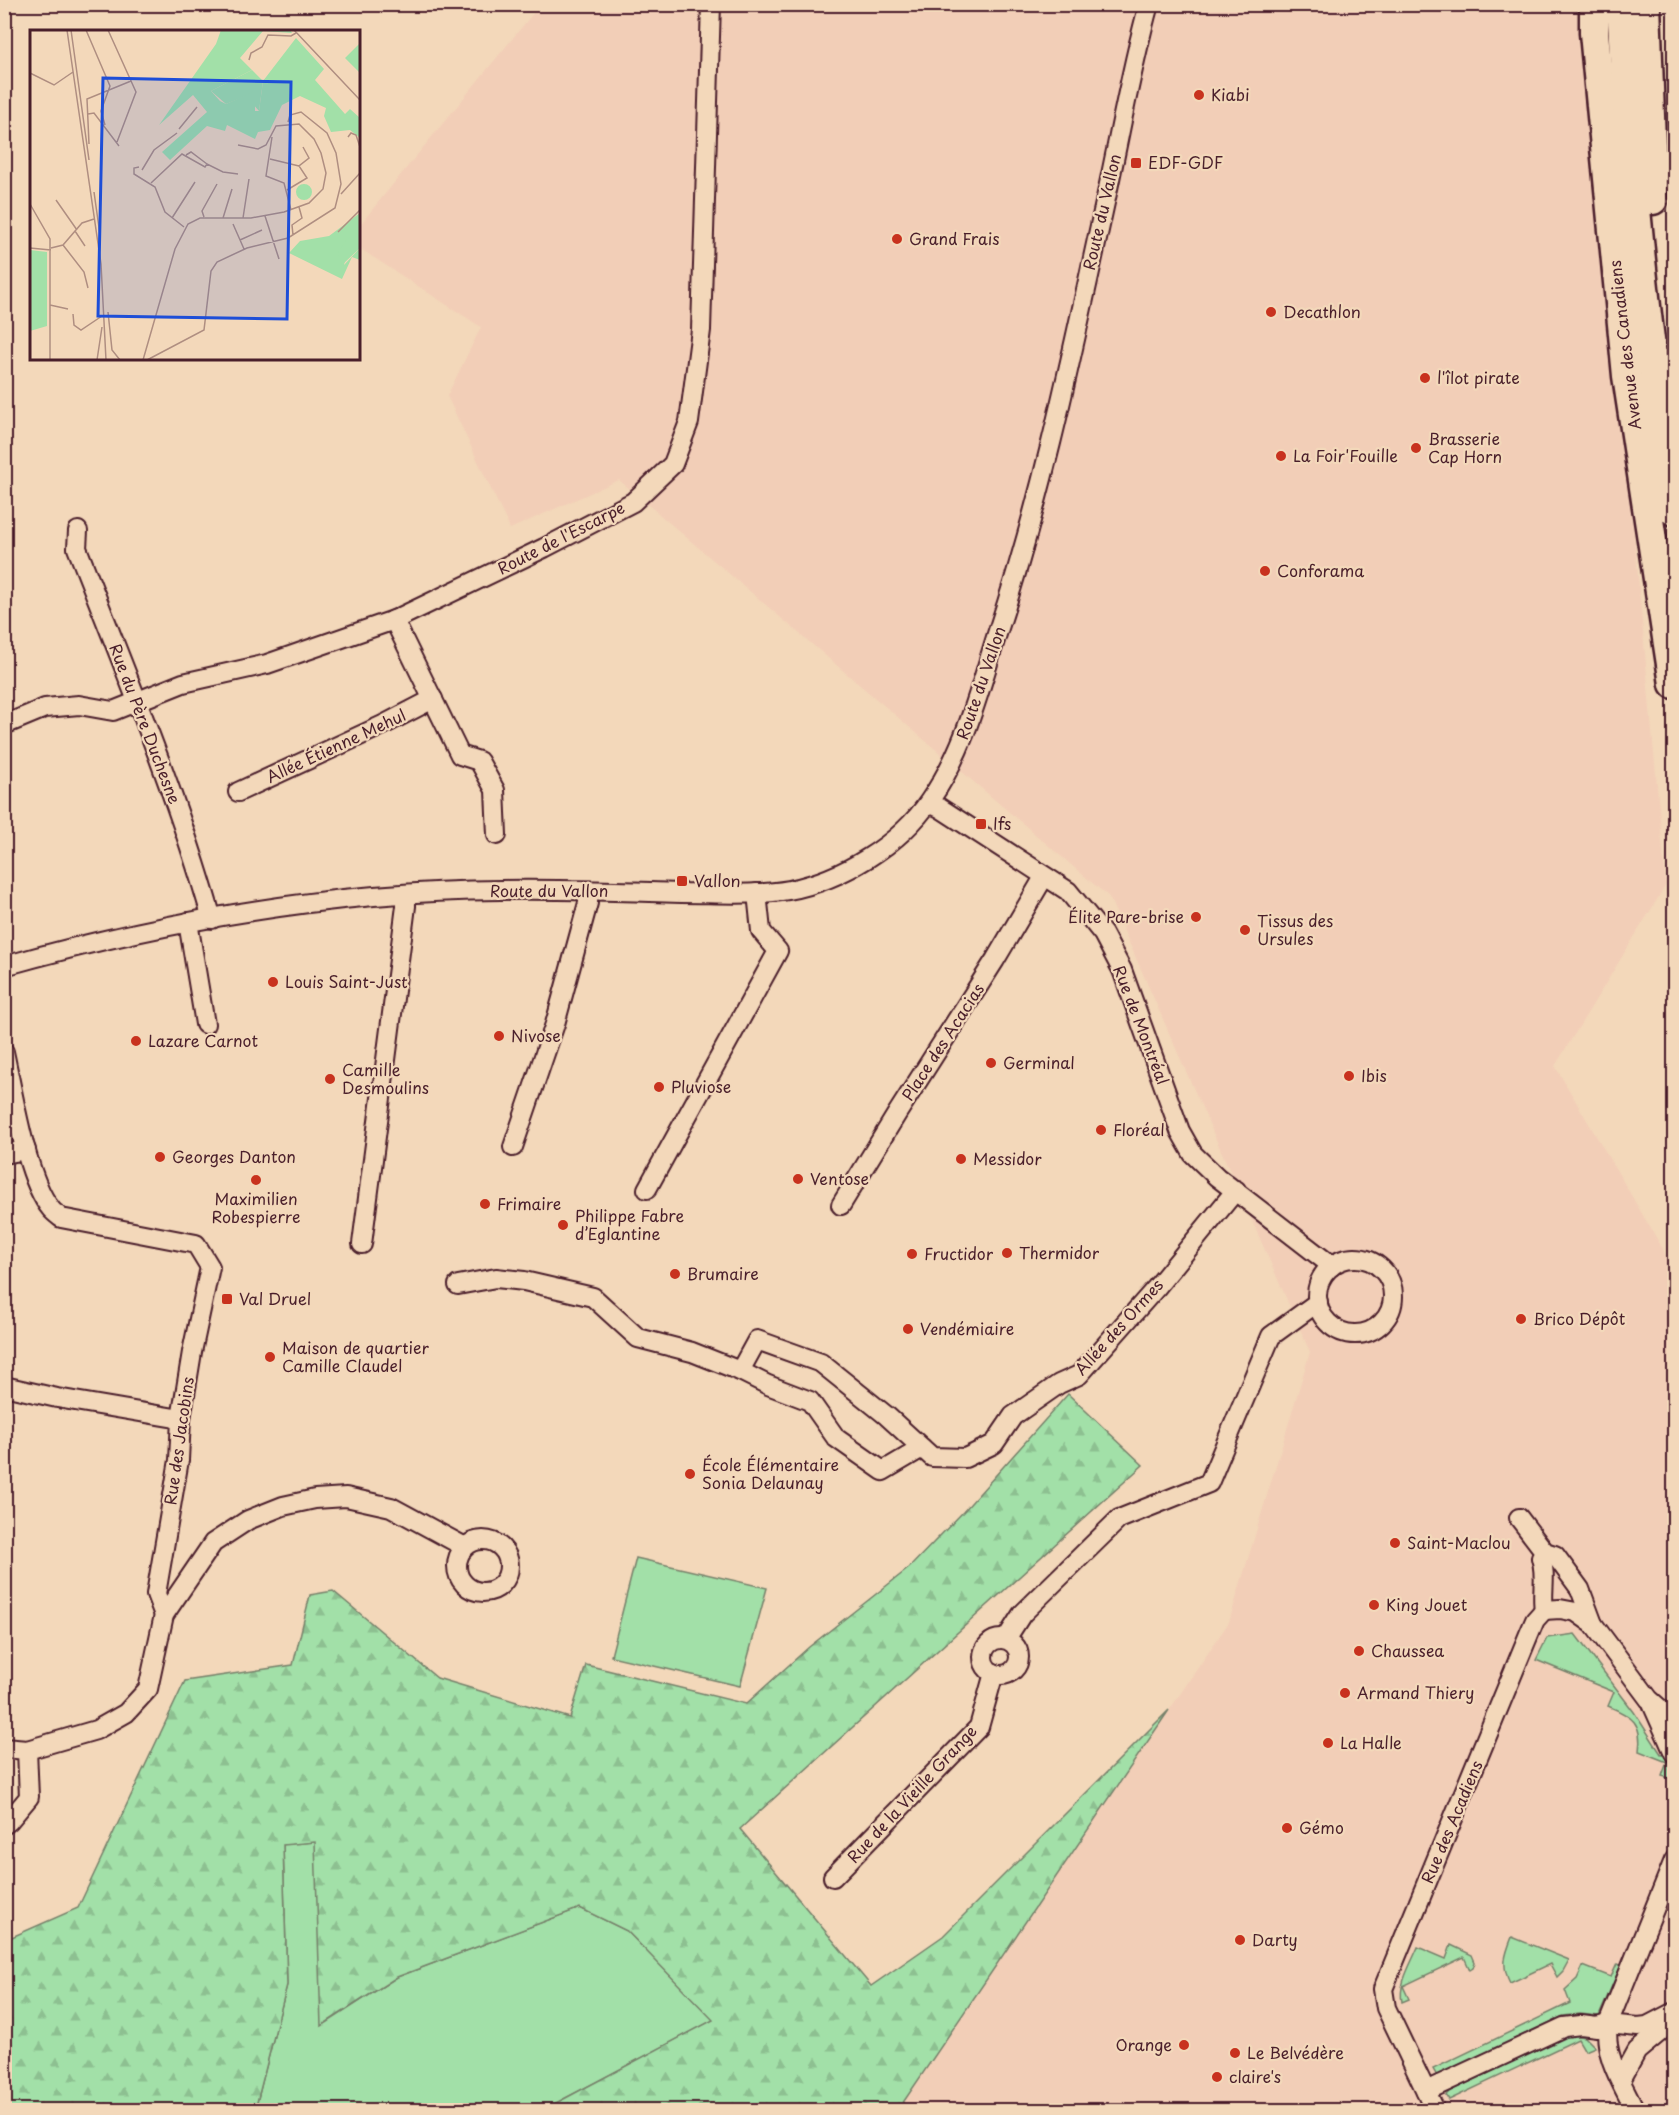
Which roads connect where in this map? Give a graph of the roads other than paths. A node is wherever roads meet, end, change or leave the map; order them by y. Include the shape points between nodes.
1 (711, 4) edge
2 (1149, 4) edge
3 (1592, 4) edge
4 (1621, 4) edge
5 (1646, 4) edge
6 (1641, 271) junction
7 (1674, 511) edge
8 (78, 531) dead end
9 (394, 620) junction
10 (1674, 684) edge
11 (433, 699) junction
12 (139, 701) junction
13 (4, 725) edge
14 (238, 792) dead end
15 (929, 803) junction
16 (497, 835) dead end
17 (1044, 877) junction
18 (588, 891) junction
19 (757, 893) junction
20 (406, 894) junction
21 (212, 919) junction
22 (188, 922) junction
23 (4, 966) edge
24 (205, 1024) dead end
25 (4, 1052) edge
26 (513, 1147) dead end
27 (26, 1150) junction
28 (4, 1154) edge
29 (647, 1189) dead end
30 (1236, 1190) junction
31 (840, 1205) dead end
32 (362, 1244) dead end
33 (1332, 1266) junction
34 (458, 1285) dead end
35 (1318, 1302) junction
36 (740, 1371) junction
37 (4, 1386) edge
38 (182, 1419) junction
39 (922, 1448) junction
40 (1519, 1518) dead end
41 (465, 1547) dead end
42 (1545, 1552) junction
43 (1544, 1610) junction
44 (164, 1615) junction
45 (1593, 1624) junction
46 (1006, 1639) junction
47 (994, 1673) junction
48 (1649, 1699) junction
49 (1674, 1721) edge
50 (4, 1748) edge
51 (27, 1750) junction
52 (1674, 1753) edge
53 (4, 1825) edge
54 (1674, 1860) edge
55 (833, 1877) dead end
56 (1674, 2012) edge
57 (1608, 2024) junction
58 (1661, 2031) dead end
59 (1621, 2080) junction
60 (1426, 2091) junction
61 (1435, 2110) edge
62 (1635, 2110) edge

1 - 9 street, Route de l'Escarpe via 701,330 689,422 673,464 633,502
2 - 15 street, Route du Vallon via 1041,489 970,723
3 - 10 main road, Avenue des Canadiens via 1627,376
4 - 6 main road, Avenue des Canadiens
5 - 6 main road via 1654,241
6 - 7 main road, Avenue des Canadiens
8 - 12 street, Rue du Père Duchesne via 77,548
9 - 11 street
9 - 12 street, Route de l'Escarpe via 267,664 183,684
11 - 14 street, Allée Étienne Mehul
11 - 16 street via 460,755 478,761 495,790
12 - 13 street, Route de l'Escarpe via 112,711 79,705 45,708
12 - 21 street, Rue du Père Duchesne
15 - 17 street, Rue de Montréal
15 - 19 street, Route du Vallon via 874,855 845,871 791,890
17 - 30 street, Rue de Montréal via 1068,891 1103,934 1122,969 1180,1131 1193,1154
17 - 31 street, Place des Acacias via 996,960
18 - 19 street, Route du Vallon
18 - 20 street, Route du Vallon
18 - 26 street via 555,1024
19 - 29 street via 761,931 778,951
20 - 21 street, Route du Vallon via 340,899
20 - 32 street
21 - 22 street, Route du Vallon
22 - 23 street, Route du Vallon
22 - 24 street
25 - 27 street
27 - 28 street
27 - 38 street, Rue des Jacobins via 41,1192 61,1218 196,1244 210,1267
30 - 33 street, Rue de Montréal
30 - 39 street, Allée des Ormes via 1079,1375 1013,1416 994,1444 965,1458 932,1457
33 - 35 street via 1320,1282
33 - 35 street via 1353,1258 1383,1269 1393,1289 1391,1310 1377,1327 1355,1334 1334,1328
34 - 36 street via 496,1278 593,1297 638,1338 692,1352
35 - 46 street via 1271,1336 1209,1483 1119,1519 1022,1614
36 - 39 street via 810,1401 836,1438 883,1471
36 - 39 street, Allée des Ormes via 757,1340 821,1363
37 - 38 street
38 - 44 street, Rue des Jacobins via 179,1460 156,1594
40 - 42 street
41 - 44 street via 391,1506 346,1497 283,1506 248,1520 213,1543
42 - 43 street via 1541,1558 1545,1570
42 - 45 street via 1555,1555 1580,1589
43 - 45 street via 1576,1612
43 - 60 street, Rue des Acadiens via 1529,1634 1383,1989 1386,2008
44 - 51 street via 148,1689 126,1713 96,1730
45 - 48 street
46 - 47 street via 993,1640 984,1650 984,1664
46 - 47 street via 1019,1651 1018,1663 1011,1672
47 - 55 street, Rue de la Vieille Grange via 979,1728
48 - 49 street
48 - 52 street
50 - 51 street
51 - 53 street via 29,1797
54 - 57 street
56 - 57 street via 1647,2026
57 - 59 street via 1609,2052
57 - 60 street via 1564,2026
58 - 59 street via 1637,2051
59 - 62 street
60 - 61 street, Rue des Acadiens

